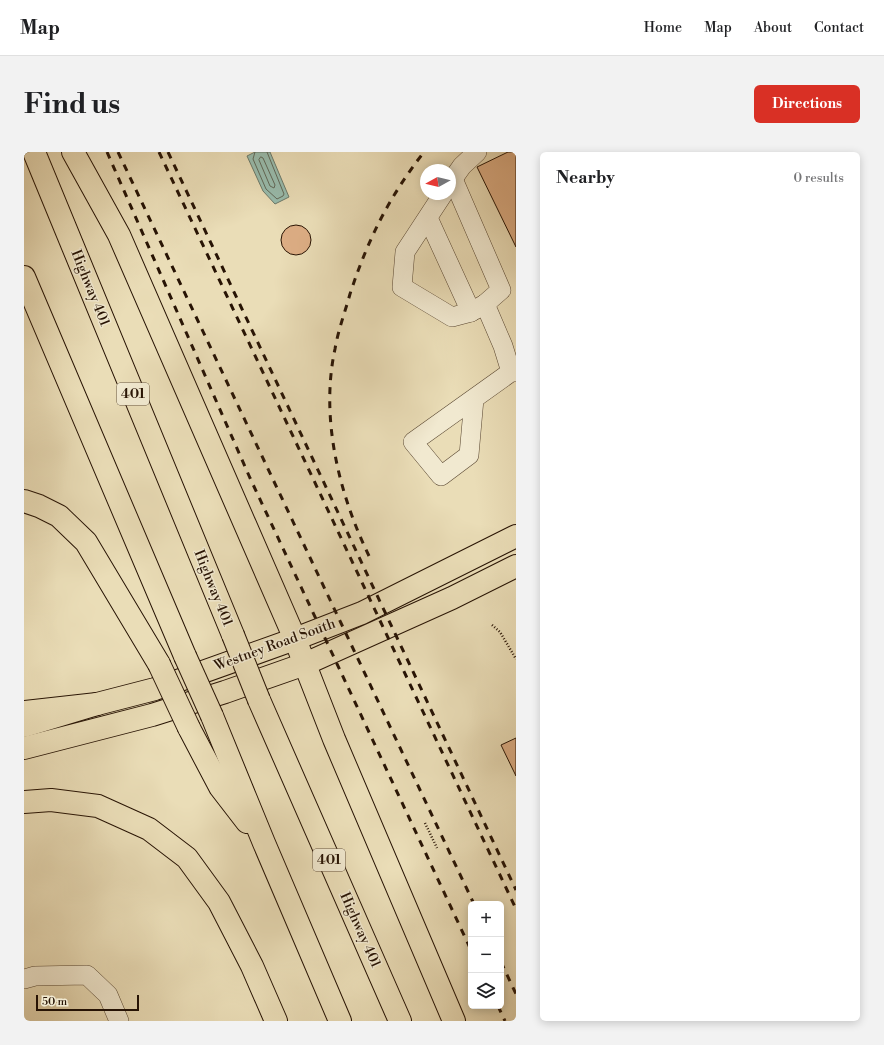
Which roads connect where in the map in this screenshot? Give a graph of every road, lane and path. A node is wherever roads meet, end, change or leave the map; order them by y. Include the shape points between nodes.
1 (34, 152) edge
2 (73, 152) edge
3 (477, 152) edge
4 (456, 175) edge
5 (456, 199) edge
6 (439, 200) edge
7 (428, 218) junction
8 (24, 277) edge
9 (478, 308) junction
10 (514, 372) edge
11 (474, 399) dead end
12 (24, 501) edge
13 (516, 536) edge
14 (516, 566) edge
15 (492, 625) dead end
16 (295, 639) junction
17 (516, 659) edge
18 (305, 664) junction
19 (96, 704) junction
20 (24, 712) edge
21 (24, 726) edge
22 (24, 748) edge
23 (24, 802) edge
24 (425, 823) dead end
25 (264, 843) junction
26 (437, 848) dead end
27 (24, 979) edge
28 (119, 1021) edge
29 (276, 1021) edge
30 (340, 1021) edge
31 (400, 1021) edge
32 (454, 1021) edge

1 - 31 main road, Highway 401 / 401, bridge via 259,700
2 - 16 main road via 119,235
3 - 4 street
5 - 9 street via 501,290
6 - 7 street
7 - 9 street
7 - 9 street via 405,252 402,287 452,317
8 - 25 main road, bridge
9 - 10 street via 503,346
10 - 11 street
12 - 25 main road, bridge via 59,516 86,542 159,664 220,787
13 - 16 main road, Westney Road South via 362,613
14 - 18 main road, Westney Road South via 452,598
15 - 17 path via 500,632
16 - 18 main road
16 - 19 main road, Westney Road South via 155,689
18 - 22 main road, Westney Road South via 159,713
18 - 32 main road via 334,739
19 - 20 main road
19 - 21 main road, Westney Road South
23 - 29 main road via 51,800 98,806 149,829 187,858 219,902 252,966
24 - 26 path
25 - 30 main road
27 - 28 street via 35,976 87,975 108,995

